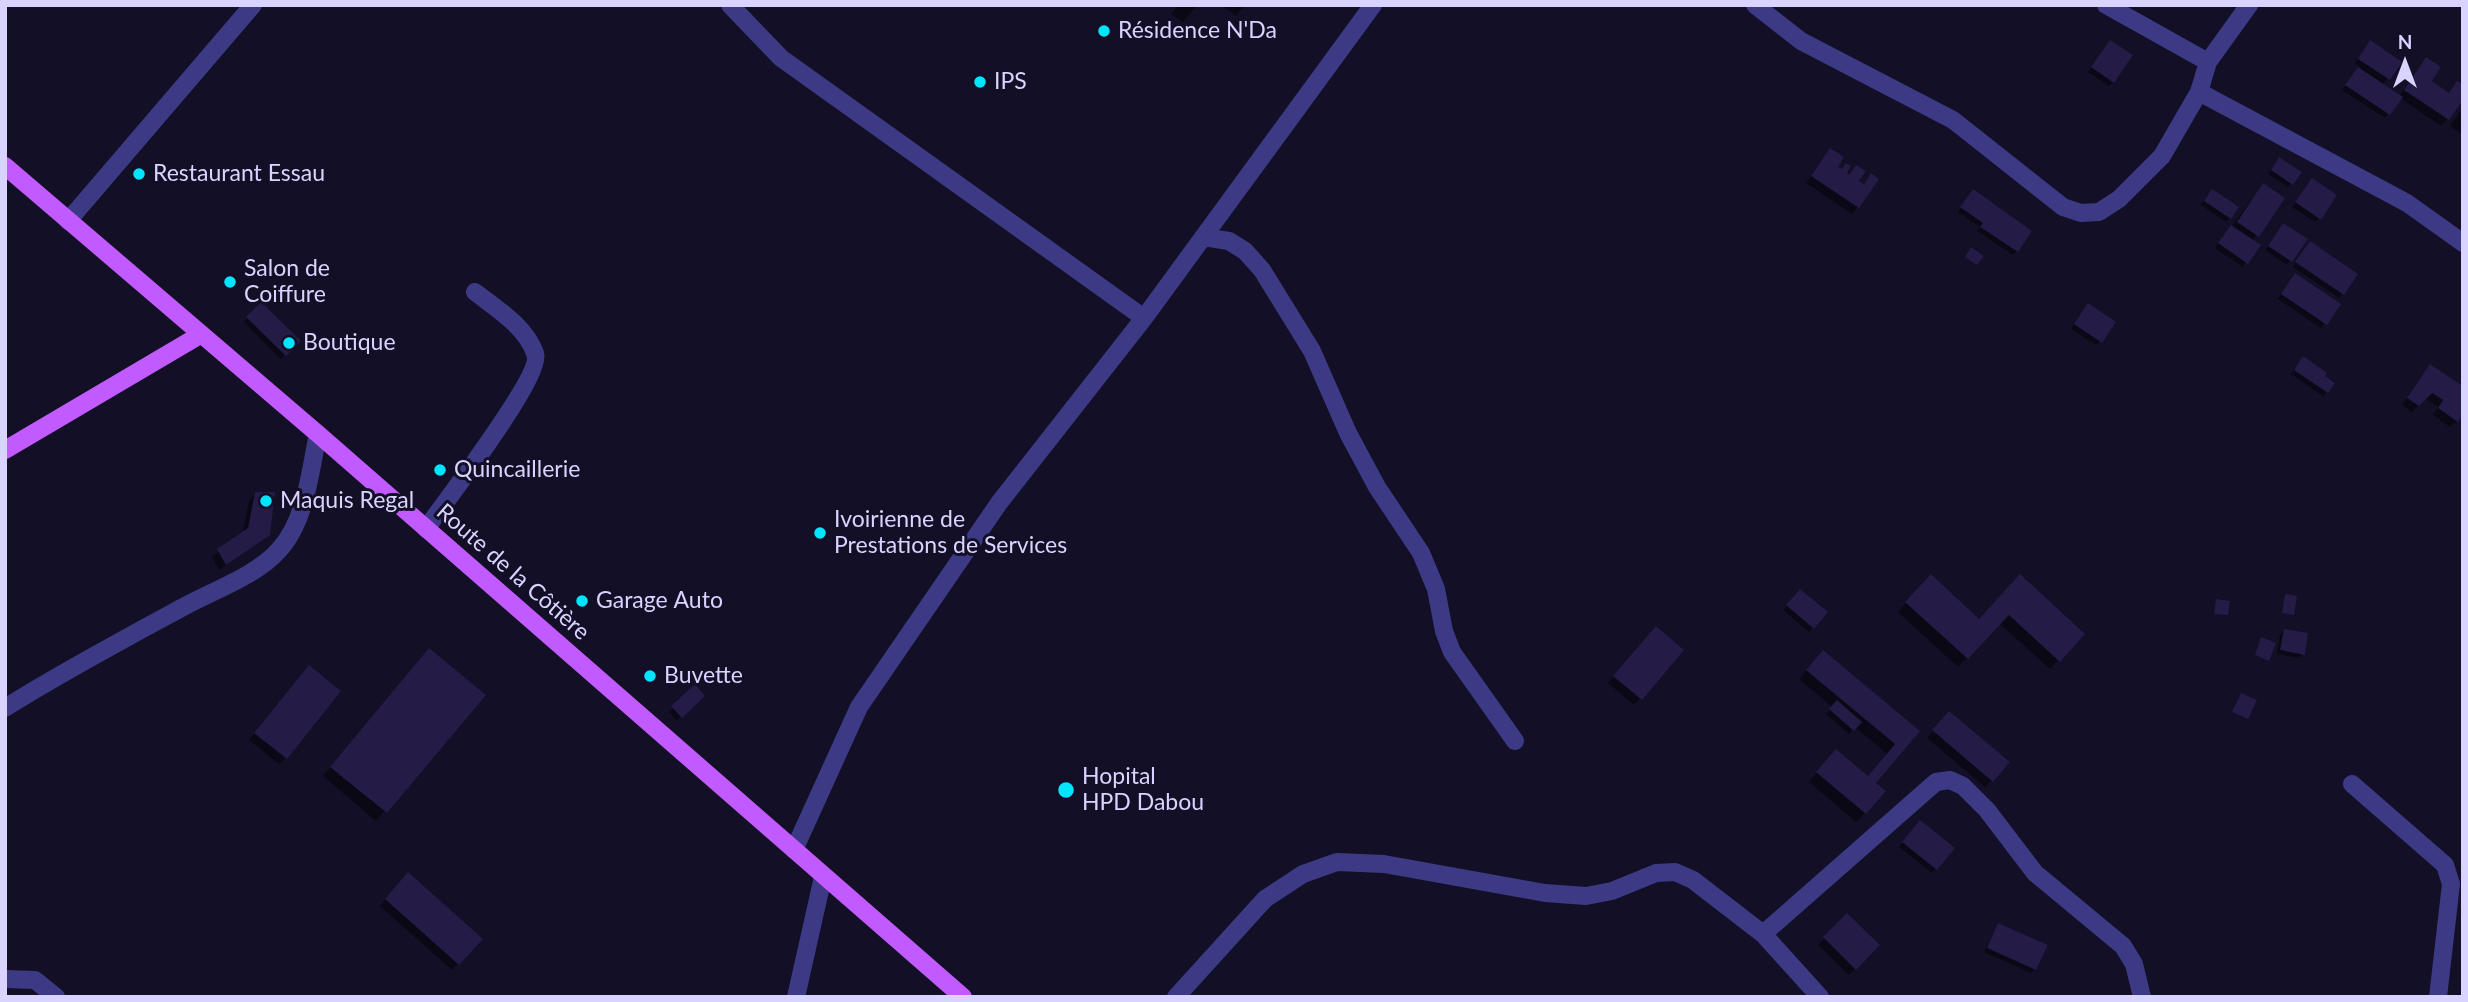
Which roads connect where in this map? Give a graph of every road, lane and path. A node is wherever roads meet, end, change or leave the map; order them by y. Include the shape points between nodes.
1 (253, 5) edge
2 (730, 5) edge
3 (1373, 5) edge
4 (1755, 5) edge
5 (2106, 5) edge
6 (2249, 5) edge
7 (2208, 62) junction
8 (2199, 92) junction
9 (5, 166) edge
10 (68, 221) junction
11 (1203, 237) junction
12 (2463, 243) edge
13 (475, 292) dead end
14 (1144, 318) junction
15 (200, 335) junction
16 (318, 434) junction
17 (5, 450) edge
18 (426, 529) junction
19 (5, 708) edge
20 (1515, 741) dead end
21 (2352, 784) dead end
22 (794, 850) junction
23 (823, 877) junction
24 (1763, 934) junction
25 (5, 979) edge
26 (56, 997) edge
27 (796, 997) edge
28 (963, 997) edge
29 (1176, 997) edge
30 (1820, 997) edge
31 (2142, 997) edge
32 (2438, 997) edge

1 - 10 street
2 - 14 street via 781,58
3 - 11 street
4 - 8 street via 1801,41 1953,120 2063,207 2081,213 2099,212 2119,199 2162,156
5 - 7 street
6 - 7 street
7 - 8 street
8 - 12 street via 2407,202
9 - 10 main road, Route de la Côtière
10 - 15 main road, Route de la Côtière
11 - 14 street
11 - 20 street via 1229,241 1262,270 1312,351 1377,487 1421,553 1436,589 1452,652
13 - 18 street via 515,323 536,354 535,366 514,405
14 - 22 street via 999,503 859,707
15 - 16 main road, Route de la Côtière
15 - 17 main road
16 - 18 main road, Route de la Côtière
16 - 19 street via 303,500 279,551 260,566
18 - 22 main road, Route de la Côtière
21 - 32 street via 2445,865 2449,874
22 - 23 main road, Route de la Côtière
23 - 27 street
23 - 28 main road, Route de la Côtière
24 - 29 street via 1693,880 1675,873 1656,873 1586,896 1384,864 1338,862 1303,874 1265,899
24 - 30 street
24 - 31 street via 1937,782 1950,780 1963,786 1987,810 2035,873 2123,946 2134,964
25 - 26 street via 35,980

